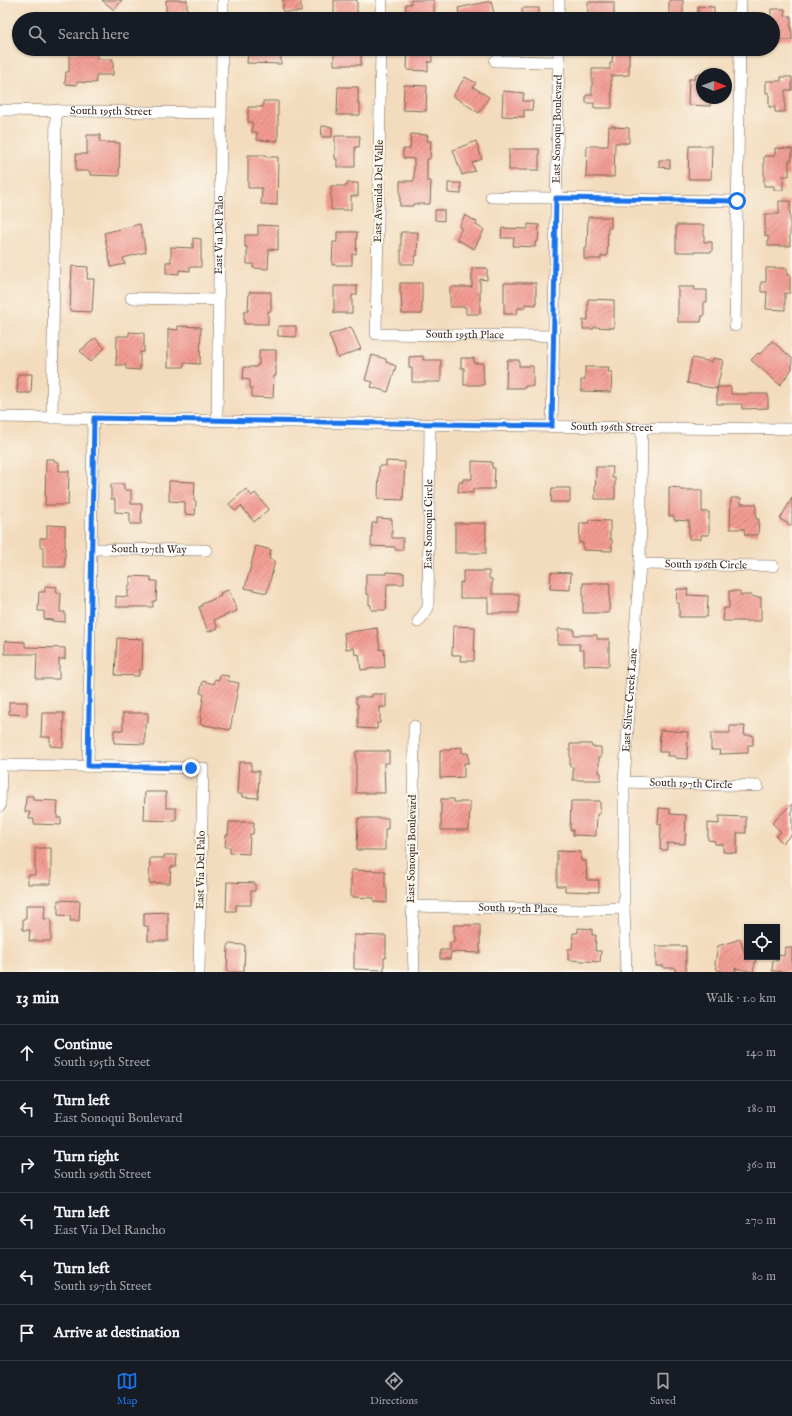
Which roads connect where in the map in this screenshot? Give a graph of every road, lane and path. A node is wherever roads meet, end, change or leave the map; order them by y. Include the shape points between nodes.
1 (223, 0) edge
2 (382, 0) edge
3 (559, 0) edge
4 (741, 0) edge
5 (223, 12) edge
6 (381, 12) edge
7 (559, 12) edge
8 (740, 12) edge
9 (222, 56) edge
10 (381, 56) edge
11 (559, 56) edge
12 (740, 56) edge
13 (495, 60) dead end
14 (559, 62) junction
15 (0, 110) edge
16 (56, 110) junction
17 (221, 113) junction
18 (491, 197) dead end
19 (556, 198) junction
20 (737, 201) junction
21 (131, 298) dead end
22 (218, 300) junction
23 (735, 326) dead end
24 (376, 334) joint
25 (554, 336) junction
26 (0, 417) edge
27 (52, 418) junction
28 (94, 418) junction
29 (217, 420) junction
30 (430, 424) junction
31 (552, 426) junction
32 (642, 428) junction
33 (792, 429) edge
34 (91, 549) junction
35 (206, 550) dead end
36 (640, 564) junction
37 (773, 566) dead end
38 (418, 622) dead end
39 (414, 726) dead end
40 (0, 765) edge
41 (88, 766) junction
42 (624, 782) junction
43 (758, 786) dead end
44 (0, 806) edge
45 (412, 906) junction
46 (624, 908) junction
47 (199, 972) edge
48 (414, 972) edge
49 (626, 972) edge

1 - 5 street
2 - 6 street
3 - 7 street
4 - 8 street
9 - 17 street, East Via Del Palo
10 - 24 street, East Avenida Del Valle
11 - 14 street, East Sonoqui Boulevard
12 - 20 street
13 - 14 street
14 - 19 street, East Sonoqui Boulevard
15 - 16 street, South 195th Street
16 - 17 street, South 195th Street
16 - 27 street
17 - 22 street, East Via Del Palo
18 - 19 street
19 - 20 street
19 - 25 street, East Sonoqui Boulevard
20 - 23 street
21 - 22 street
22 - 29 street, East Via Del Palo
24 - 25 street, South 195th Place
25 - 31 street, East Sonoqui Boulevard
26 - 27 street, South 196th Street
27 - 28 street, South 196th Street
28 - 29 street, South 196th Street
28 - 34 street
29 - 30 street, South 196th Street
30 - 31 street, South 196th Street
30 - 38 street, East Sonoqui Circle via 428,608
31 - 32 street, South 196th Street
32 - 33 street, South 196th Street
32 - 36 street, East Silver Creek Lane
34 - 35 street, South 197th Way
34 - 41 street
36 - 37 street, South 196th Circle
36 - 42 street, East Silver Creek Lane
39 - 45 street, East Sonoqui Boulevard
40 - 41 street
40 - 44 street
41 - 47 street, East Via Del Palo via 203,768
42 - 43 street, South 197th Circle
42 - 46 street, East Silver Creek Lane
45 - 46 street, South 197th Place via 573,910
45 - 48 street, East Sonoqui Boulevard
46 - 49 street, East Silver Creek Lane

